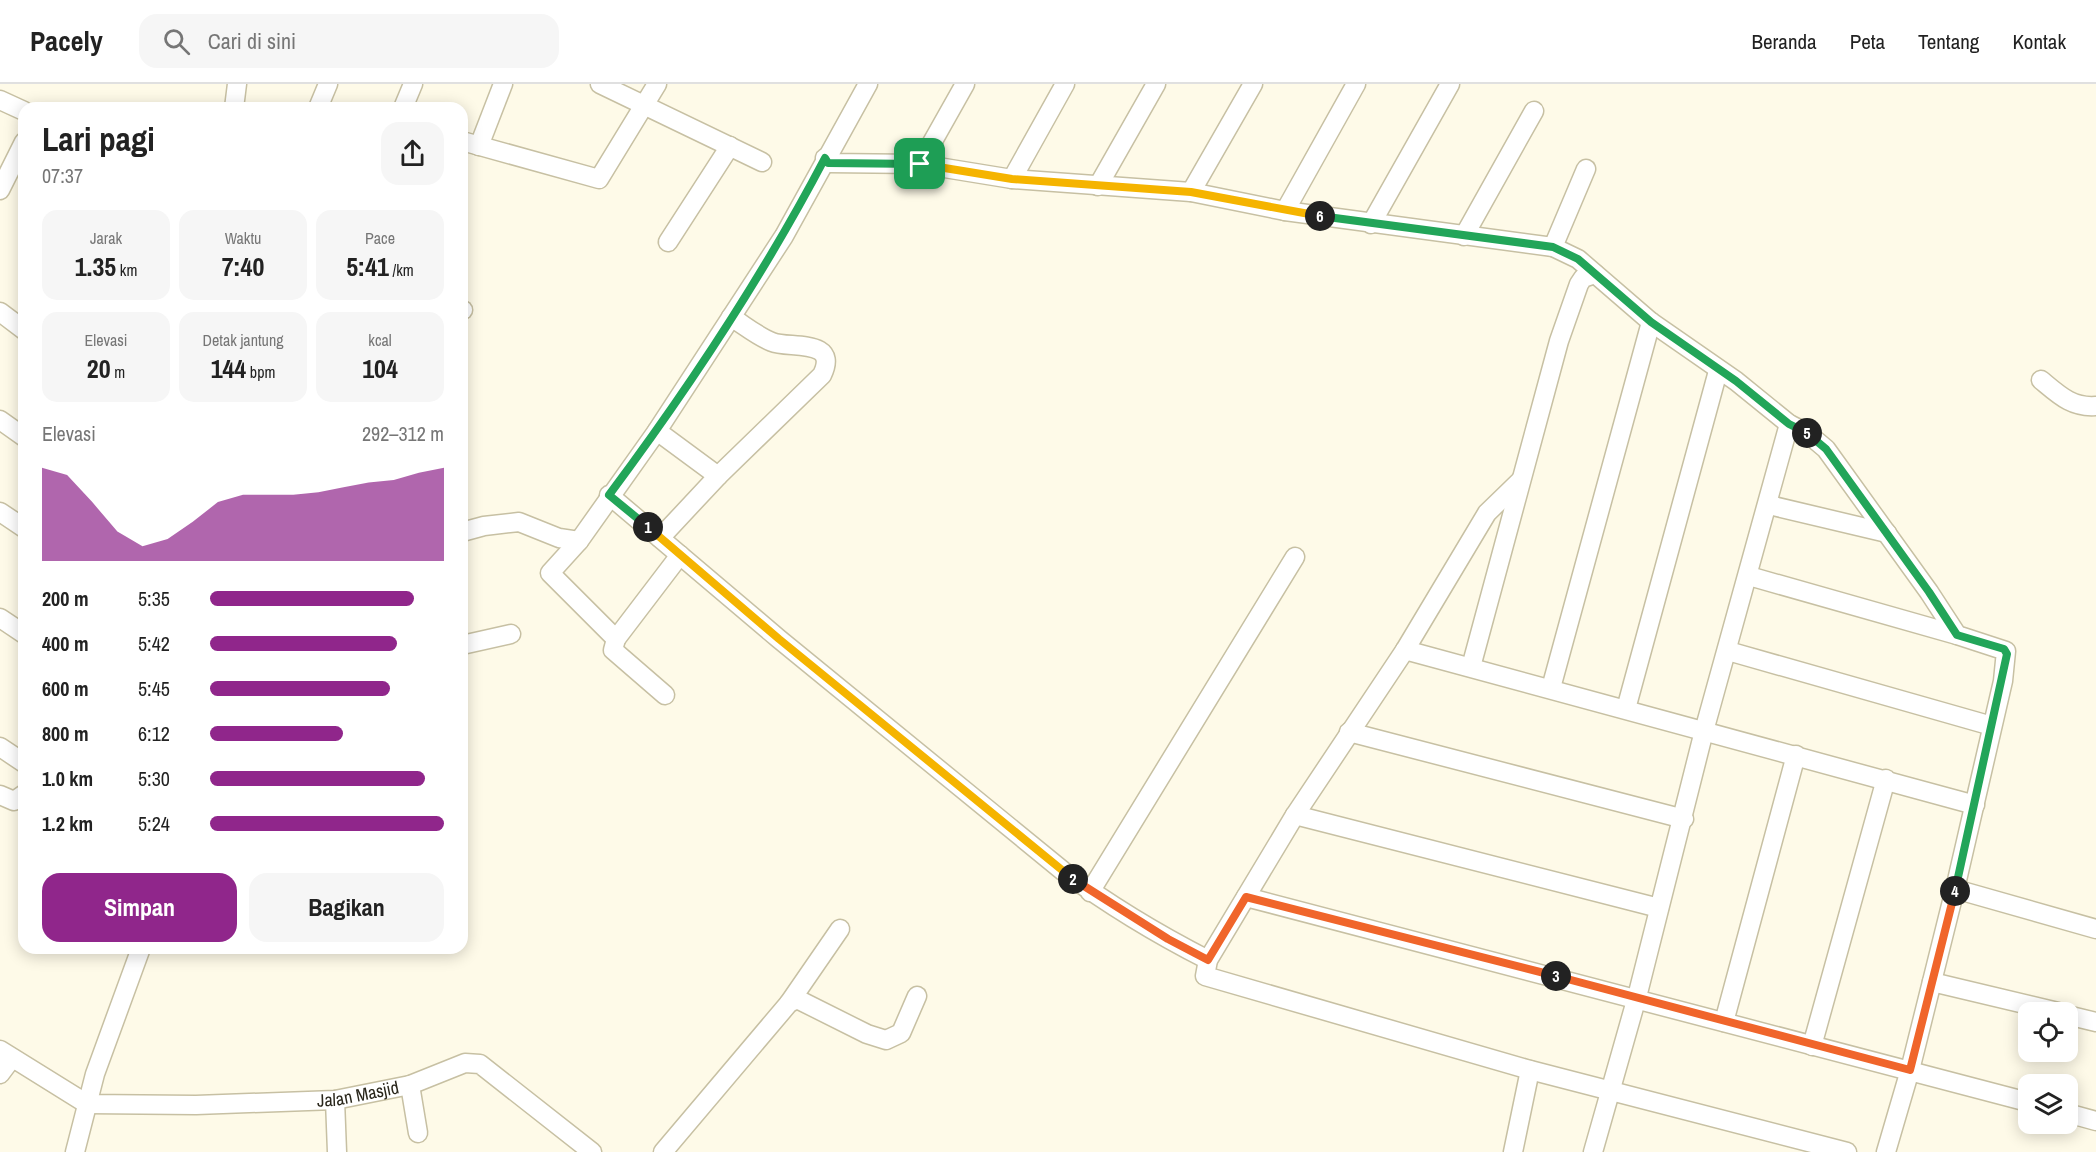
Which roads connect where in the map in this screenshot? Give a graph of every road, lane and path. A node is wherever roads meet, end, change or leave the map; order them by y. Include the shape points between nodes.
1 (237, 84) edge
2 (328, 84) edge
3 (412, 84) edge
4 (503, 84) edge
5 (600, 84) edge
6 (657, 84) edge
7 (868, 84) edge
8 (965, 84) edge
9 (1065, 84) edge
10 (1156, 84) edge
11 (1253, 84) edge
12 (1356, 84) edge
13 (1450, 84) edge
14 (0, 100) edge
15 (235, 102) edge
16 (320, 102) edge
17 (405, 102) edge
18 (645, 105) junction
19 (18, 108) edge
20 (1534, 111) dead end
21 (471, 144) edge
22 (730, 146) junction
23 (18, 154) edge
24 (825, 158) junction
25 (762, 162) dead end
26 (920, 164) junction
27 (1586, 169) dead end
28 (1012, 179) junction
29 (1098, 186) junction
30 (0, 190) edge
31 (1191, 192) junction
32 (1285, 211) junction
33 (1371, 224) junction
34 (1464, 236) junction
35 (668, 242) dead end
36 (1553, 247) junction
37 (1595, 274) junction
38 (0, 312) edge
39 (731, 317) junction
40 (1651, 322) junction
41 (18, 326) edge
42 (1718, 370) junction
43 (2041, 380) dead end
44 (2096, 406) edge
45 (0, 420) edge
46 (1789, 424) junction
47 (657, 431) junction
48 (18, 433) edge
49 (718, 476) junction
50 (1520, 481) junction
51 (609, 495) junction
52 (1768, 505) junction
53 (0, 512) edge
54 (18, 524) edge
55 (468, 530) edge
56 (1887, 533) junction
57 (660, 537) junction
58 (579, 540) junction
59 (680, 555) junction
60 (1295, 557) dead end
61 (1749, 576) junction
62 (0, 618) edge
63 (18, 629) edge
64 (511, 634) dead end
65 (1957, 635) junction
66 (616, 639) junction
67 (468, 644) edge
68 (1405, 650) junction
69 (1728, 651) junction
70 (1471, 667) junction
71 (1551, 688) junction
72 (665, 695) dead end
73 (1626, 709) junction
74 (1992, 726) junction
75 (1704, 731) junction
76 (1349, 732) junction
77 (0, 747) edge
78 (1796, 755) junction
79 (18, 759) edge
80 (1886, 779) junction
81 (0, 795) edge
82 (18, 798) edge
83 (1975, 805) junction
84 (1295, 815) junction
85 (1684, 819) junction
86 (1955, 889) junction
87 (1090, 892) junction
88 (1246, 897) junction
89 (1659, 908) junction
90 (2096, 928) edge
91 (840, 929) dead end
92 (139, 954) edge
93 (1208, 960) junction
94 (1932, 982) junction
95 (917, 996) dead end
96 (1637, 997) junction
97 (2018, 1002) edge
98 (789, 1003) junction
99 (2078, 1018) edge
100 (1724, 1022) junction
101 (2096, 1022) edge
102 (1812, 1046) junction
103 (6, 1054) edge
104 (1530, 1070) junction
105 (1910, 1070) junction
106 (0, 1074) edge
107 (410, 1085) junction
108 (1609, 1089) junction
109 (2018, 1099) edge
110 (335, 1101) junction
111 (87, 1104) junction
112 (2078, 1116) edge
113 (2096, 1121) edge
114 (418, 1133) dead end
115 (1518, 1150) edge
116 (75, 1152) edge
117 (337, 1152) edge
118 (592, 1152) edge
119 (663, 1152) edge
120 (1593, 1152) edge
121 (1847, 1152) edge
122 (1886, 1152) edge

1 - 15 street
2 - 16 street
3 - 17 street
4 - 21 street
5 - 18 street
6 - 18 street
7 - 24 street
8 - 26 street
9 - 28 street
10 - 29 street
11 - 31 street
12 - 32 street
13 - 33 street
14 - 19 street
18 - 21 street via 599,179
18 - 22 street
20 - 34 street
22 - 25 street
22 - 35 street
23 - 30 street
24 - 26 street via 828,163
24 - 39 street via 784,236
26 - 28 street
27 - 36 street
28 - 29 street
29 - 31 street
31 - 32 street
32 - 33 street
33 - 34 street
34 - 36 street
36 - 37 street via 1578,259
37 - 40 street
37 - 50 street via 1583,278 1576,292
38 - 41 street
39 - 47 street
39 - 49 street via 771,342 820,351 826,359 822,375
40 - 42 street
40 - 71 street
42 - 46 street
42 - 73 street
43 - 44 street via 2069,403
45 - 48 street
46 - 52 street
46 - 56 street via 1826,449
47 - 49 street
47 - 51 street
49 - 57 street
50 - 68 street via 1487,513
50 - 70 street
51 - 57 street
51 - 58 street
52 - 56 street
52 - 61 street
53 - 54 street
55 - 58 street via 519,522 560,538
56 - 65 street
57 - 59 street
58 - 66 street via 550,573
59 - 66 street
59 - 87 street
60 - 87 street
61 - 65 street
61 - 69 street
62 - 63 street
64 - 67 street
65 - 74 street via 2004,649 2007,654
66 - 72 street via 613,650
68 - 70 street
68 - 76 street
69 - 74 street
69 - 75 street
70 - 71 street
71 - 73 street
73 - 75 street
74 - 83 street
75 - 78 street
75 - 85 street
76 - 84 street
76 - 85 street
77 - 79 street
78 - 80 street
78 - 100 street
80 - 83 street
80 - 102 street
81 - 82 street via 14,801
83 - 86 street
84 - 88 street
84 - 89 street
85 - 89 street
86 - 90 street
86 - 94 street
87 - 93 street
88 - 93 street
88 - 96 street
89 - 96 street
91 - 98 street
92 - 111 street
93 - 104 street via 1204,974 1207,979
94 - 97 street
94 - 105 street
95 - 98 street via 901,1033 886,1040 797,999
96 - 100 street
96 - 108 street
98 - 119 street
99 - 101 street
100 - 102 street
102 - 105 street
103 - 106 street
103 - 111 street
104 - 108 street
104 - 115 street
105 - 109 street
105 - 122 street
107 - 110 street, Jalan Masjid
107 - 114 street
107 - 118 street, Jalan Masjid via 465,1063 480,1064
108 - 120 street
108 - 121 street
110 - 111 street, Jalan Masjid
110 - 117 street
111 - 116 street
112 - 113 street

